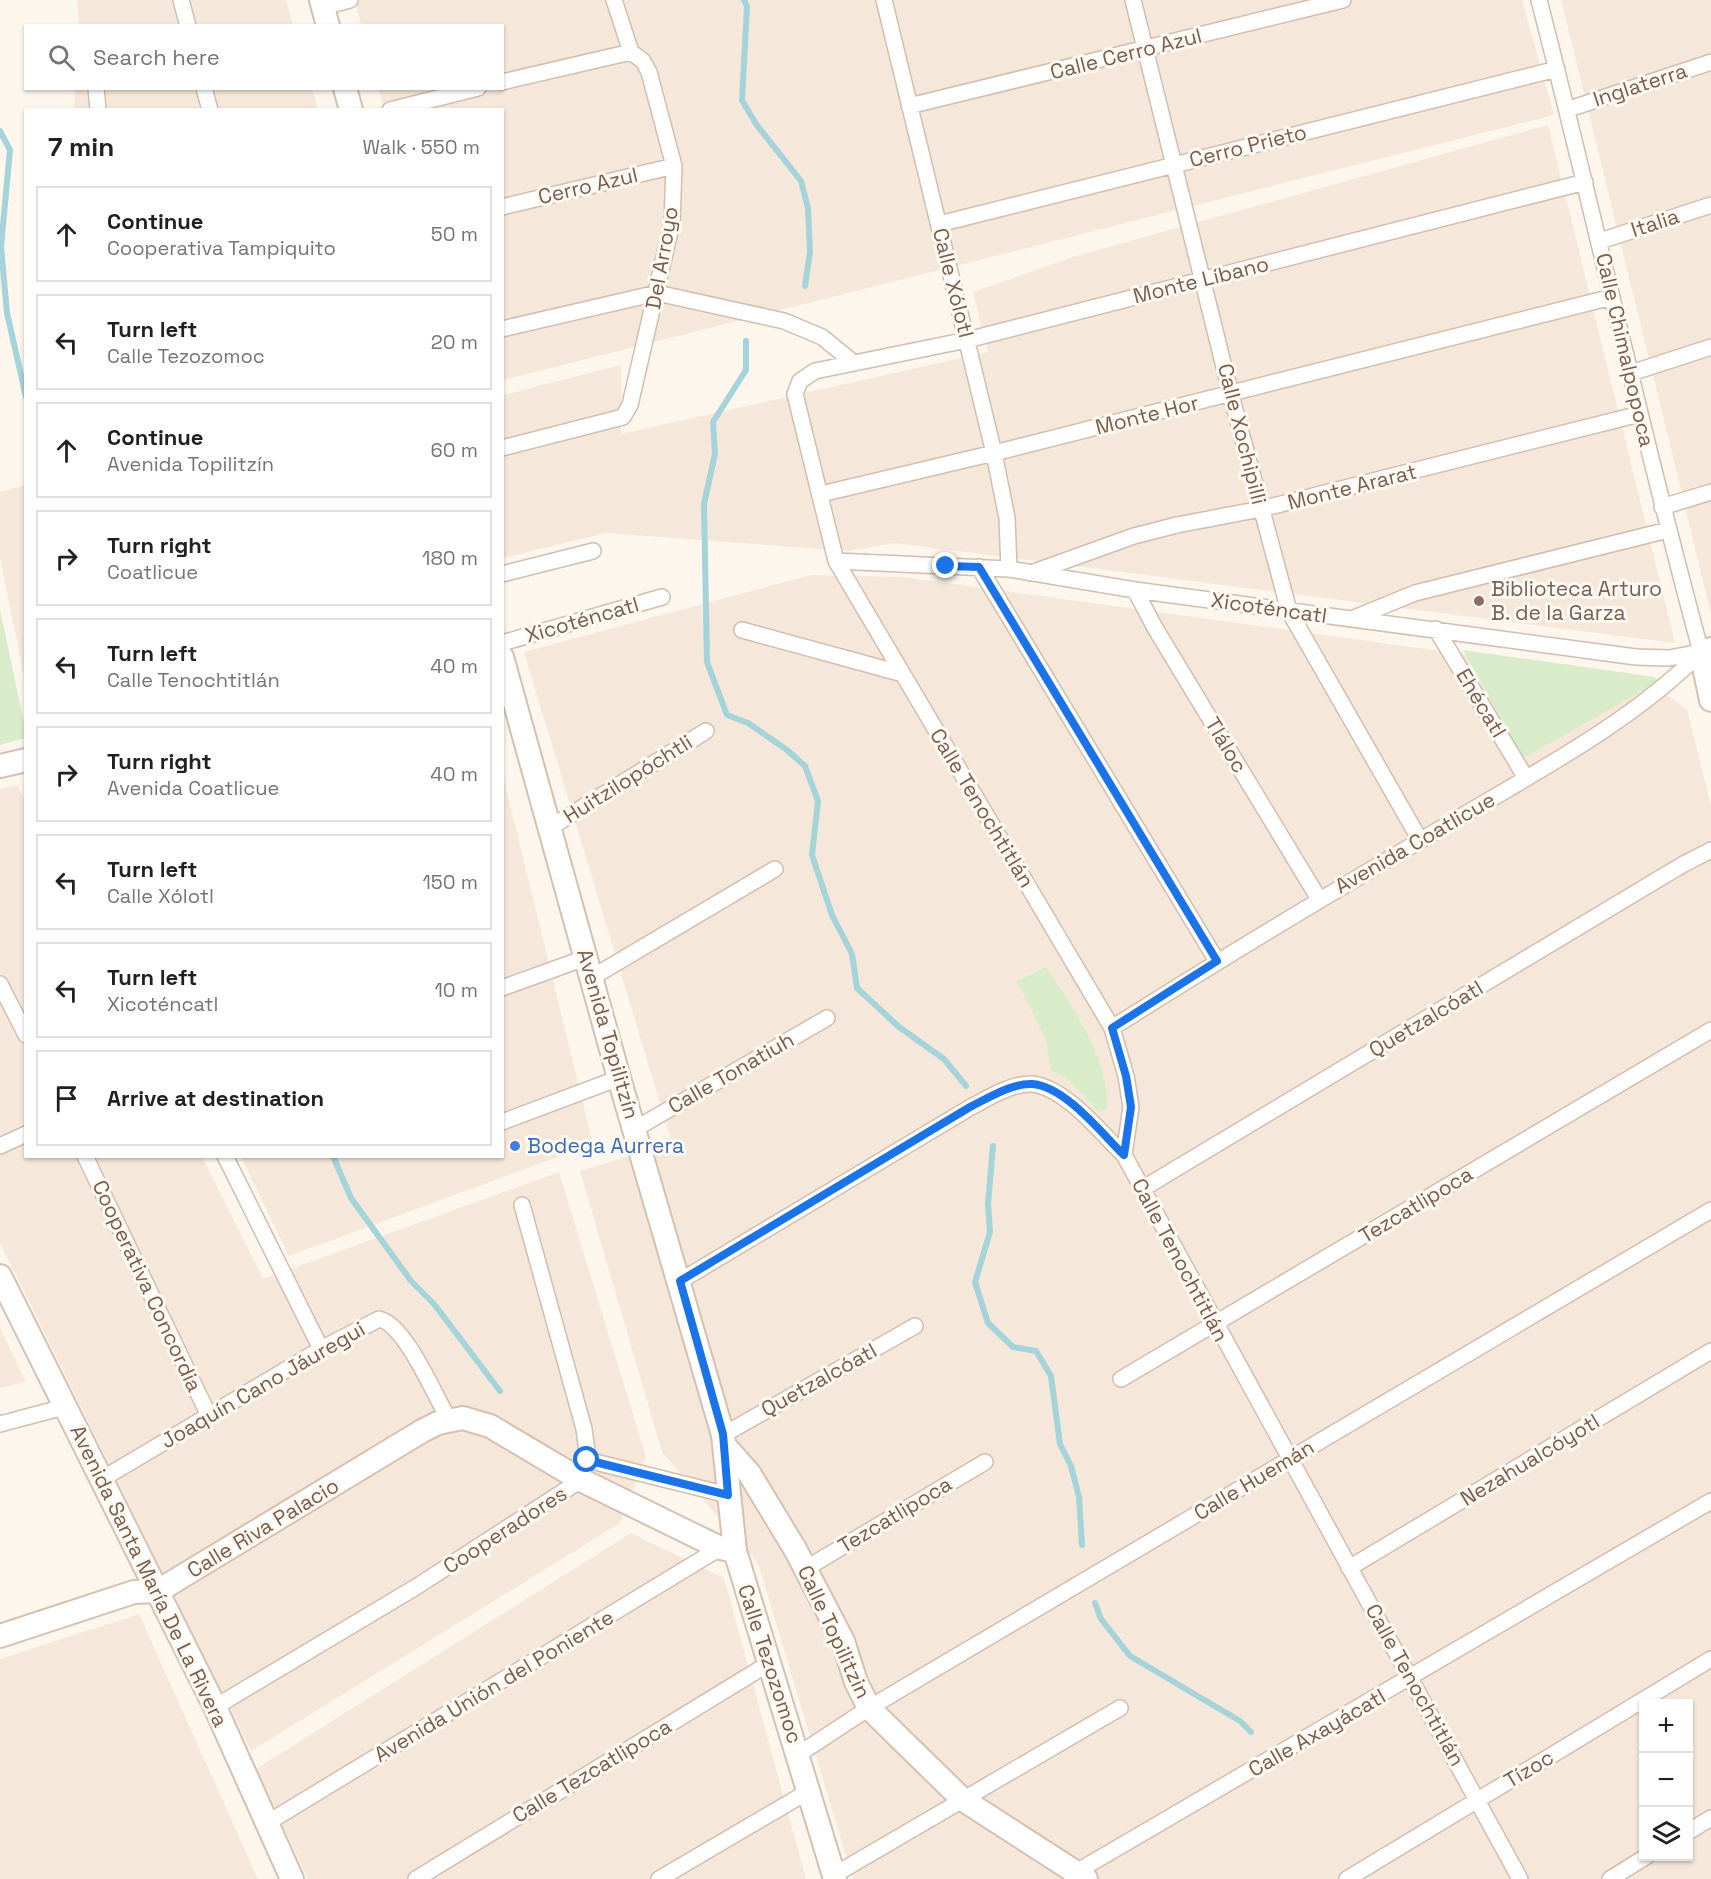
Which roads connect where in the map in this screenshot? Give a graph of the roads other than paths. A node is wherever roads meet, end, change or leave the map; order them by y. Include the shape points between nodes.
1 (181, 0) edge
2 (350, 0) edge
3 (614, 0) edge
4 (884, 0) edge
5 (1133, 0) edge
6 (1343, 0) edge
7 (1539, 0) edge
8 (324, 11) edge
9 (187, 24) edge
10 (1145, 50) junction
11 (631, 52) junction
12 (1711, 62) edge
13 (1557, 69) junction
14 (504, 82) edge
15 (96, 90) edge
16 (205, 90) edge
17 (346, 90) edge
18 (469, 90) edge
19 (909, 106) junction
20 (98, 108) edge
21 (209, 108) edge
22 (350, 108) edge
23 (398, 108) edge
24 (1569, 109) junction
25 (1173, 165) junction
26 (674, 166) junction
27 (1585, 182) junction
28 (1711, 205) edge
29 (504, 207) edge
30 (939, 224) junction
31 (1600, 241) junction
32 (1204, 279) junction
33 (657, 293) junction
34 (1612, 297) junction
35 (504, 329) edge
36 (967, 340) junction
37 (1711, 347) edge
38 (854, 363) junction
39 (815, 371) joint
40 (1631, 373) junction
41 (1231, 394) junction
42 (1640, 414) junction
43 (504, 447) edge
44 (994, 453) junction
45 (1711, 492) edge
46 (821, 494) junction
47 (1662, 507) junction
48 (1261, 509) junction
49 (1668, 530) junction
50 (594, 551) dead end
51 (836, 561) junction
52 (979, 567) junction
53 (1009, 569) junction
54 (1031, 573) junction
55 (504, 574) edge
56 (1135, 590) junction
57 (662, 597) dead end
58 (1289, 611) junction
59 (1351, 620) junction
60 (1436, 629) junction
61 (742, 630) dead end
62 (504, 642) edge
63 (1706, 651) edge
64 (504, 664) edge
65 (903, 674) junction
66 (1711, 700) edge
67 (706, 731) dead end
68 (24, 760) edge
69 (0, 766) edge
70 (1527, 778) junction
71 (551, 827) junction
72 (1420, 840) junction
73 (1711, 850) edge
74 (775, 869) dead end
75 (1319, 899) junction
76 (1217, 961) junction
77 (588, 968) junction
78 (0, 984) edge
79 (504, 988) edge
80 (827, 1017) dead end
81 (1112, 1028) junction
82 (1711, 1030) edge
83 (24, 1031) edge
84 (619, 1078) junction
85 (504, 1121) edge
86 (636, 1129) junction
87 (24, 1135) edge
88 (0, 1146) edge
89 (1124, 1155) junction
90 (86, 1158) edge
91 (226, 1158) edge
92 (1142, 1189) junction
93 (522, 1205) dead end
94 (1711, 1210) edge
95 (0, 1276) edge
96 (680, 1281) junction
97 (1214, 1324) junction
98 (915, 1326) dead end
99 (321, 1349) junction
100 (1711, 1351) edge
101 (1121, 1379) dead end
102 (64, 1407) junction
103 (209, 1416) junction
104 (449, 1420) junction
105 (0, 1424) edge
106 (723, 1440) junction
107 (1290, 1459) junction
108 (985, 1462) dead end
109 (584, 1470) junction
110 (102, 1479) junction
111 (728, 1495) junction
112 (1711, 1501) edge
113 (727, 1550) junction
114 (1349, 1568) junction
115 (805, 1569) junction
116 (158, 1591) junction
117 (0, 1636) edge
118 (1711, 1659) edge
119 (768, 1664) junction
120 (1412, 1678) junction
121 (215, 1707) junction
122 (869, 1708) junction
123 (1119, 1708) dead end
124 (799, 1754) junction
125 (809, 1791) junction
126 (962, 1799) junction
127 (1478, 1799) junction
128 (1711, 1818) edge
129 (267, 1823) junction
130 (1693, 1829) edge
131 (1640, 1861) edge
132 (1077, 1876) edge
133 (834, 1877) edge
134 (292, 1879) edge
135 (416, 1879) edge
136 (659, 1879) edge
137 (1347, 1879) edge
138 (1520, 1879) edge
139 (1610, 1879) edge

1 - 9 street
2 - 8 street
3 - 11 street, Del Arroyo
4 - 19 street, Calle Xólotl
5 - 10 street, Calle Xochipilli
6 - 10 street, Calle Cerro Azul
7 - 13 street, Calle Chimalpopoca
10 - 19 street, Calle Cerro Azul
10 - 25 street, Calle Xochipilli
11 - 14 street
11 - 26 street, Del Arroyo via 649,72
12 - 24 street, Inglaterra
13 - 24 street, Calle Chimalpopoca
13 - 25 street, Cerro Prieto
15 - 20 street
16 - 21 street
17 - 22 street
18 - 23 street
19 - 30 street, Calle Xólotl
24 - 27 street, Calle Chimalpopoca
25 - 30 street, Cerro Prieto
25 - 32 street, Calle Xochipilli
26 - 29 street, Cerro Azul
26 - 33 street, Del Arroyo via 672,223
27 - 31 street, Calle Chimalpopoca
27 - 32 street, Monte Líbano
28 - 31 street, Italia
30 - 36 street, Calle Xólotl
31 - 34 street, Calle Chimalpopoca
32 - 36 street, Monte Líbano
32 - 41 street, Calle Xochipilli
33 - 35 street
33 - 38 street via 784,321 822,337
33 - 43 street, Del Arroyo via 630,405 622,417
34 - 40 street, Calle Chimalpopoca
34 - 41 street, Monte Hor
36 - 38 street, Monte Líbano
36 - 44 street, Calle Xólotl
37 - 40 street
38 - 39 street, Monte Líbano
39 - 46 street, Calle Tenochtitlán via 800,381 795,394
40 - 42 street, Calle Chimalpopoca
41 - 44 street, Monte Hor
41 - 48 street, Calle Xochipilli
42 - 47 street, Calle Chimalpopoca
42 - 48 street, Monte Ararat
44 - 46 street, Monte Hor
44 - 53 street, Calle Xólotl via 1007,518
45 - 47 street
46 - 51 street, Calle Tenochtitlán
47 - 49 street, Calle Chimalpopoca
48 - 54 street, Monte Ararat via 1134,536
48 - 58 street, Calle Xochipilli
49 - 59 street via 1415,593
49 - 63 street, Calle Chimalpopoca
50 - 55 street
51 - 52 street, Xicoténcatl
51 - 65 street, Calle Tenochtitlán
52 - 53 street, Xicoténcatl
52 - 76 street
53 - 54 street, Xicoténcatl
54 - 56 street, Xicoténcatl
56 - 58 street, Xicoténcatl
56 - 75 street, Tláloc
57 - 62 street, Xicoténcatl
58 - 59 street, Xicoténcatl
58 - 72 street, Calle Xochipilli
59 - 60 street, Xicoténcatl
60 - 63 street, Xicoténcatl via 1653,658
60 - 70 street, Ehécatl
61 - 65 street
63 - 66 street, Calle Chimalpopoca
63 - 70 street, Avenida Coatlicue via 1657,694
64 - 71 street, Avenida Topilitzín
65 - 81 street, Calle Tenochtitlán
67 - 71 street, Huitzilopóchtli
68 - 69 street
70 - 72 street, Avenida Coatlicue
71 - 77 street, Avenida Topilitzín
72 - 75 street, Avenida Coatlicue
73 - 92 street, Quetzalcóatl
74 - 77 street
75 - 76 street, Avenida Coatlicue
76 - 81 street, Avenida Coatlicue
77 - 79 street
77 - 84 street, Avenida Topilitzín
78 - 83 street
80 - 86 street, Calle Tonatiuh
81 - 89 street, Calle Tenochtitlán via 1131,1107
82 - 97 street, Tezcatlipoca
84 - 85 street
84 - 86 street, Avenida Topilitzín
86 - 96 street, Avenida Topilitzín
87 - 88 street
89 - 92 street, Calle Tenochtitlán
89 - 96 street via 1079,1111 1047,1088 1031,1084 1007,1090 970,1107
90 - 103 street, Cooperativa Concordia
91 - 99 street
92 - 97 street, Calle Tenochtitlán
93 - 109 street via 585,1429
94 - 107 street, Calle Huemán
95 - 102 street, Avenida Santa María De La Rivera
96 - 106 street, Avenida Topilitzín
97 - 101 street, Tezcatlipoca
97 - 107 street, Calle Tenochtitlán
98 - 106 street, Quetzalcóatl
99 - 103 street, Joaquín Cano Jáuregui
99 - 104 street, Joaquín Cano Jáuregui via 369,1323 387,1321 402,1336
100 - 114 street, Nezahualcóyotl
102 - 105 street
102 - 110 street, Avenida Santa María De La Rivera
103 - 110 street, Joaquín Cano Jáuregui
104 - 109 street via 463,1418 490,1426
104 - 116 street, Calle Riva Palacio via 422,1431
106 - 111 street, Calle Tezozomoc
106 - 115 street, Calle Topilitzin via 760,1488
107 - 114 street, Calle Tenochtitlán
107 - 122 street, Calle Huemán
108 - 115 street, Tezcatlipoca
109 - 111 street
109 - 113 street
109 - 121 street, Cooperadores via 416,1587
110 - 116 street, Avenida Santa María De La Rivera
111 - 113 street, Calle Tezozomoc
112 - 120 street, Calle Axayácatl
113 - 119 street, Calle Tezozomoc
113 - 129 street, Avenida Unión del Poniente
114 - 120 street, Calle Tenochtitlán
115 - 122 street, Calle Topilitzin via 843,1641
116 - 117 street, Calle Riva Palacio via 134,1592
116 - 121 street, Avenida Santa María De La Rivera
118 - 127 street, Tízoc
119 - 124 street, Calle Tezozomoc
119 - 135 street, Calle Tezcatlipoca
120 - 127 street, Calle Tenochtitlán
120 - 132 street, Calle Axayácatl
121 - 129 street, Avenida Santa María De La Rivera
122 - 124 street, Calle Huemán
122 - 126 street, Calle Topilitzin
123 - 126 street
124 - 125 street, Calle Tezozomoc
125 - 133 street, Calle Tezozomoc
125 - 136 street
126 - 132 street, Calle Topilitzin
126 - 133 street
127 - 137 street, Tízoc
127 - 138 street, Calle Tenochtitlán
128 - 130 street
129 - 134 street, Avenida Santa María De La Rivera
131 - 139 street

